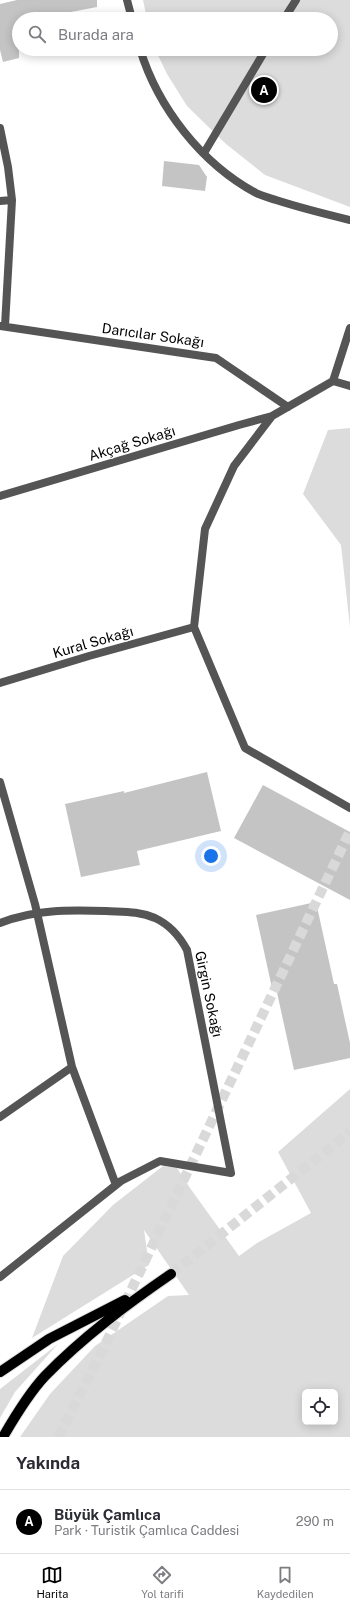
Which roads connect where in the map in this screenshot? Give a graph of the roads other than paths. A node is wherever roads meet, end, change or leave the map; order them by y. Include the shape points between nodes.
1 (127, 0) edge
2 (296, 0) edge
3 (130, 12) edge
4 (288, 12) edge
5 (143, 56) edge
6 (262, 56) edge
7 (0, 128) edge
8 (204, 153) junction
9 (12, 200) junction
10 (0, 202) edge
11 (350, 220) edge
12 (2, 326) edge
13 (350, 328) edge
14 (333, 381) junction
15 (350, 386) edge
16 (288, 407) junction
17 (272, 416) junction
18 (0, 496) edge
19 (194, 627) junction
20 (0, 683) edge
21 (0, 782) edge
22 (350, 808) edge
23 (37, 912) junction
24 (0, 923) edge
25 (72, 1067) junction
26 (0, 1117) edge
27 (116, 1184) junction
28 (0, 1277) edge
29 (0, 1372) edge
30 (3, 1437) edge

1 - 3 street
2 - 4 street
5 - 8 street via 151,79 166,106 181,128
6 - 8 street
7 - 9 street
8 - 11 street via 230,176 257,194 296,207
9 - 10 street
9 - 12 street
12 - 16 street, Darıcılar Sokağı via 216,358
13 - 14 street
14 - 15 street
14 - 16 street
16 - 17 street
17 - 18 street, Akçağ Sokağı
17 - 19 street via 234,466 205,530
19 - 20 street, Kural Sokağı
19 - 22 street via 245,748
21 - 23 street
23 - 24 street, Girgin Sokağı
23 - 25 street
23 - 27 street, Girgin Sokağı via 62,910 144,914 160,920 173,930 187,950 231,1173 160,1161
25 - 26 street
25 - 27 street
27 - 28 street
29 - 30 main road via 49,1339 171,1274 90,1333 44,1378

